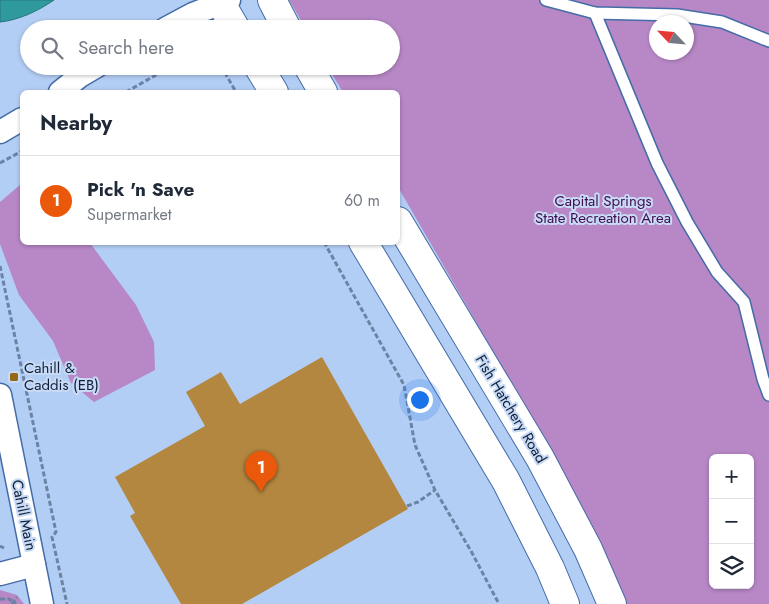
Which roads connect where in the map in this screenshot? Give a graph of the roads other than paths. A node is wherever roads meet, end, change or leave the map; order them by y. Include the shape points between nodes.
1 (272, 0) edge
2 (546, 0) edge
3 (223, 1) edge
4 (595, 13) junction
5 (182, 20) edge
6 (232, 20) edge
7 (282, 20) edge
8 (769, 41) edge
9 (82, 75) edge
10 (264, 75) edge
11 (313, 75) edge
12 (62, 90) edge
13 (273, 90) edge
14 (322, 90) edge
15 (20, 120) edge
16 (0, 132) edge
17 (400, 223) edge
18 (365, 245) edge
19 (769, 394) edge
20 (0, 396) edge
21 (34, 565) junction
22 (0, 574) edge
23 (42, 604) edge
24 (565, 604) edge
25 (612, 604) edge

1 - 7 main road
2 - 4 lane
3 - 5 street
3 - 6 main road
4 - 8 lane via 677,15 713,20
4 - 19 lane via 657,163 687,222 717,272 744,302
9 - 12 street
10 - 13 main road
11 - 14 main road
15 - 16 street
17 - 25 main road, Fish Hatchery Road via 540,458 588,549
18 - 24 main road via 506,481
20 - 21 street, Cahill Main
21 - 22 street
21 - 23 street, Cahill Main

